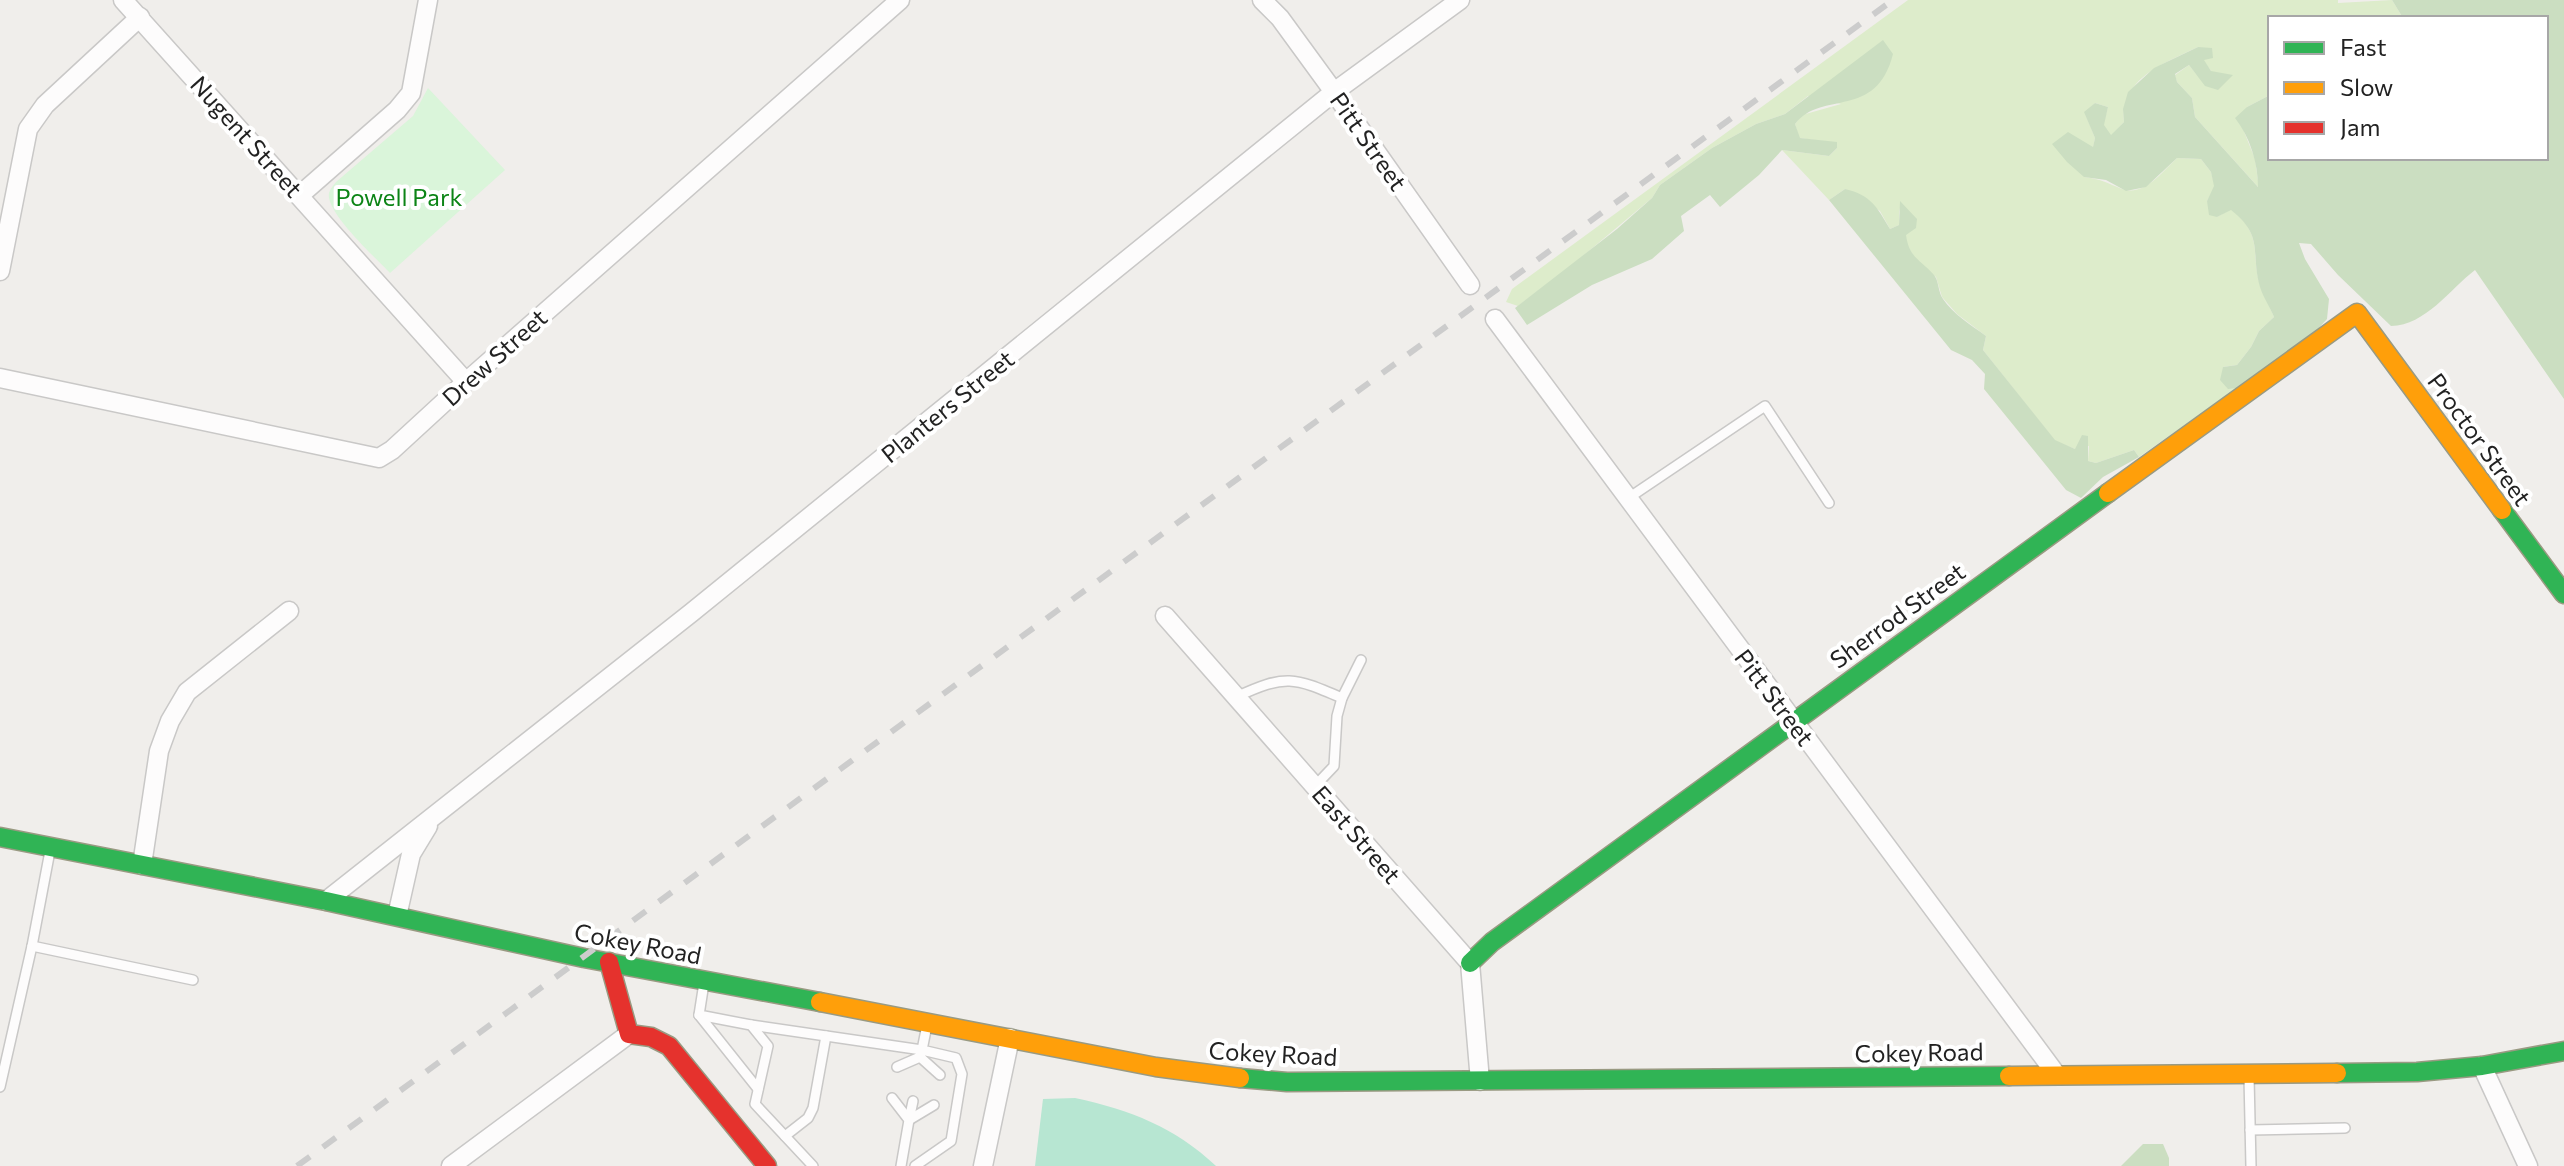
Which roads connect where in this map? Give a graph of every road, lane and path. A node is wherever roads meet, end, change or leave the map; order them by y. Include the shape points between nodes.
1 (123, 0) edge
2 (428, 0) edge
3 (900, 0) edge
4 (1262, 0) edge
5 (1460, 0) edge
6 (140, 17) junction
7 (1334, 92) junction
8 (300, 195) junction
9 (0, 271) edge
10 (1470, 285) dead end
11 (2357, 313) joint
12 (1495, 319) dead end
13 (0, 378) edge
14 (466, 382) junction
15 (1627, 499) junction
16 (1829, 503) dead end
17 (2564, 594) edge
18 (289, 611) dead end
19 (1165, 616) dead end
20 (1361, 660) dead end
21 (1236, 697) junction
22 (1342, 698) junction
23 (1792, 721) junction
24 (1315, 786) junction
25 (436, 814) junction
26 (0, 837) edge
27 (51, 848) junction
28 (142, 865) junction
29 (326, 901) junction
30 (397, 916) junction
31 (32, 946) junction
32 (609, 962) junction
33 (1470, 963) junction
34 (193, 980) dead end
35 (704, 980) junction
36 (699, 1015) junction
37 (927, 1022) junction
38 (751, 1025) junction
39 (629, 1034) junction
40 (826, 1036) junction
41 (1010, 1038) junction
42 (2564, 1051) edge
43 (921, 1054) junction
44 (2482, 1066) junction
45 (897, 1067) dead end
46 (918, 1071) dead end
47 (2056, 1074) junction
48 (2249, 1074) junction
49 (940, 1075) dead end
50 (1480, 1081) junction
51 (0, 1087) edge
52 (758, 1089) junction
53 (892, 1098) dead end
54 (913, 1101) dead end
55 (934, 1105) dead end
56 (909, 1120) junction
57 (2345, 1128) dead end
58 (2250, 1130) junction
59 (785, 1136) junction
60 (451, 1166) edge
61 (767, 1166) edge
62 (813, 1166) edge
63 (901, 1166) edge
64 (915, 1166) edge
65 (983, 1166) edge
66 (2251, 1166) edge
67 (2528, 1166) edge

1 - 6 street, Nugent Street
2 - 8 street via 411,93
3 - 14 street, Drew Street
4 - 7 street, Pitt Street
5 - 7 street, Planters Street
6 - 8 street, Nugent Street
6 - 9 street via 45,105 28,129
7 - 10 street, Pitt Street
7 - 25 street, Planters Street
8 - 14 street, Nugent Street
11 - 17 street, Proctor Street
11 - 23 street, Sherrod Street
12 - 15 street, Pitt Street
13 - 14 street, Drew Street via 379,458
15 - 16 lane via 1765,406
15 - 23 street, Pitt Street
18 - 28 street via 187,692 170,721 159,751
19 - 21 street, East Street
20 - 22 lane
21 - 22 lane via 1282,679
21 - 24 street, East Street
22 - 24 lane via 1334,766
23 - 33 street, Sherrod Street
23 - 47 street, Pitt Street
24 - 33 street, East Street
25 - 29 street, Planters Street
25 - 30 street, Planters Street via 411,854
26 - 27 street, Cokey Road
27 - 28 street, Cokey Road
27 - 31 lane
28 - 29 street, Cokey Road
29 - 30 street, Cokey Road
30 - 32 street, Cokey Road
31 - 34 lane
31 - 51 lane
32 - 35 street, Cokey Road
32 - 39 street
33 - 50 street
35 - 36 lane
35 - 37 street, Cokey Road
36 - 38 lane
36 - 52 lane
37 - 41 street, Cokey Road
37 - 43 lane
38 - 40 lane
38 - 52 lane via 768,1046
39 - 60 street
39 - 61 street via 669,1046
40 - 43 lane
40 - 59 lane via 813,1108
41 - 50 street, Cokey Road via 1244,1079
41 - 65 street
42 - 44 street, Cokey Road
43 - 45 lane
43 - 46 lane
43 - 49 lane
43 - 64 lane via 956,1058 962,1074 951,1141
44 - 48 street, Cokey Road
44 - 67 street
47 - 48 street, Cokey Road
47 - 50 street, Cokey Road
48 - 58 lane
52 - 59 lane via 755,1104
53 - 56 lane
54 - 56 lane
55 - 56 lane
56 - 63 lane
57 - 58 lane
58 - 66 lane
59 - 62 lane

